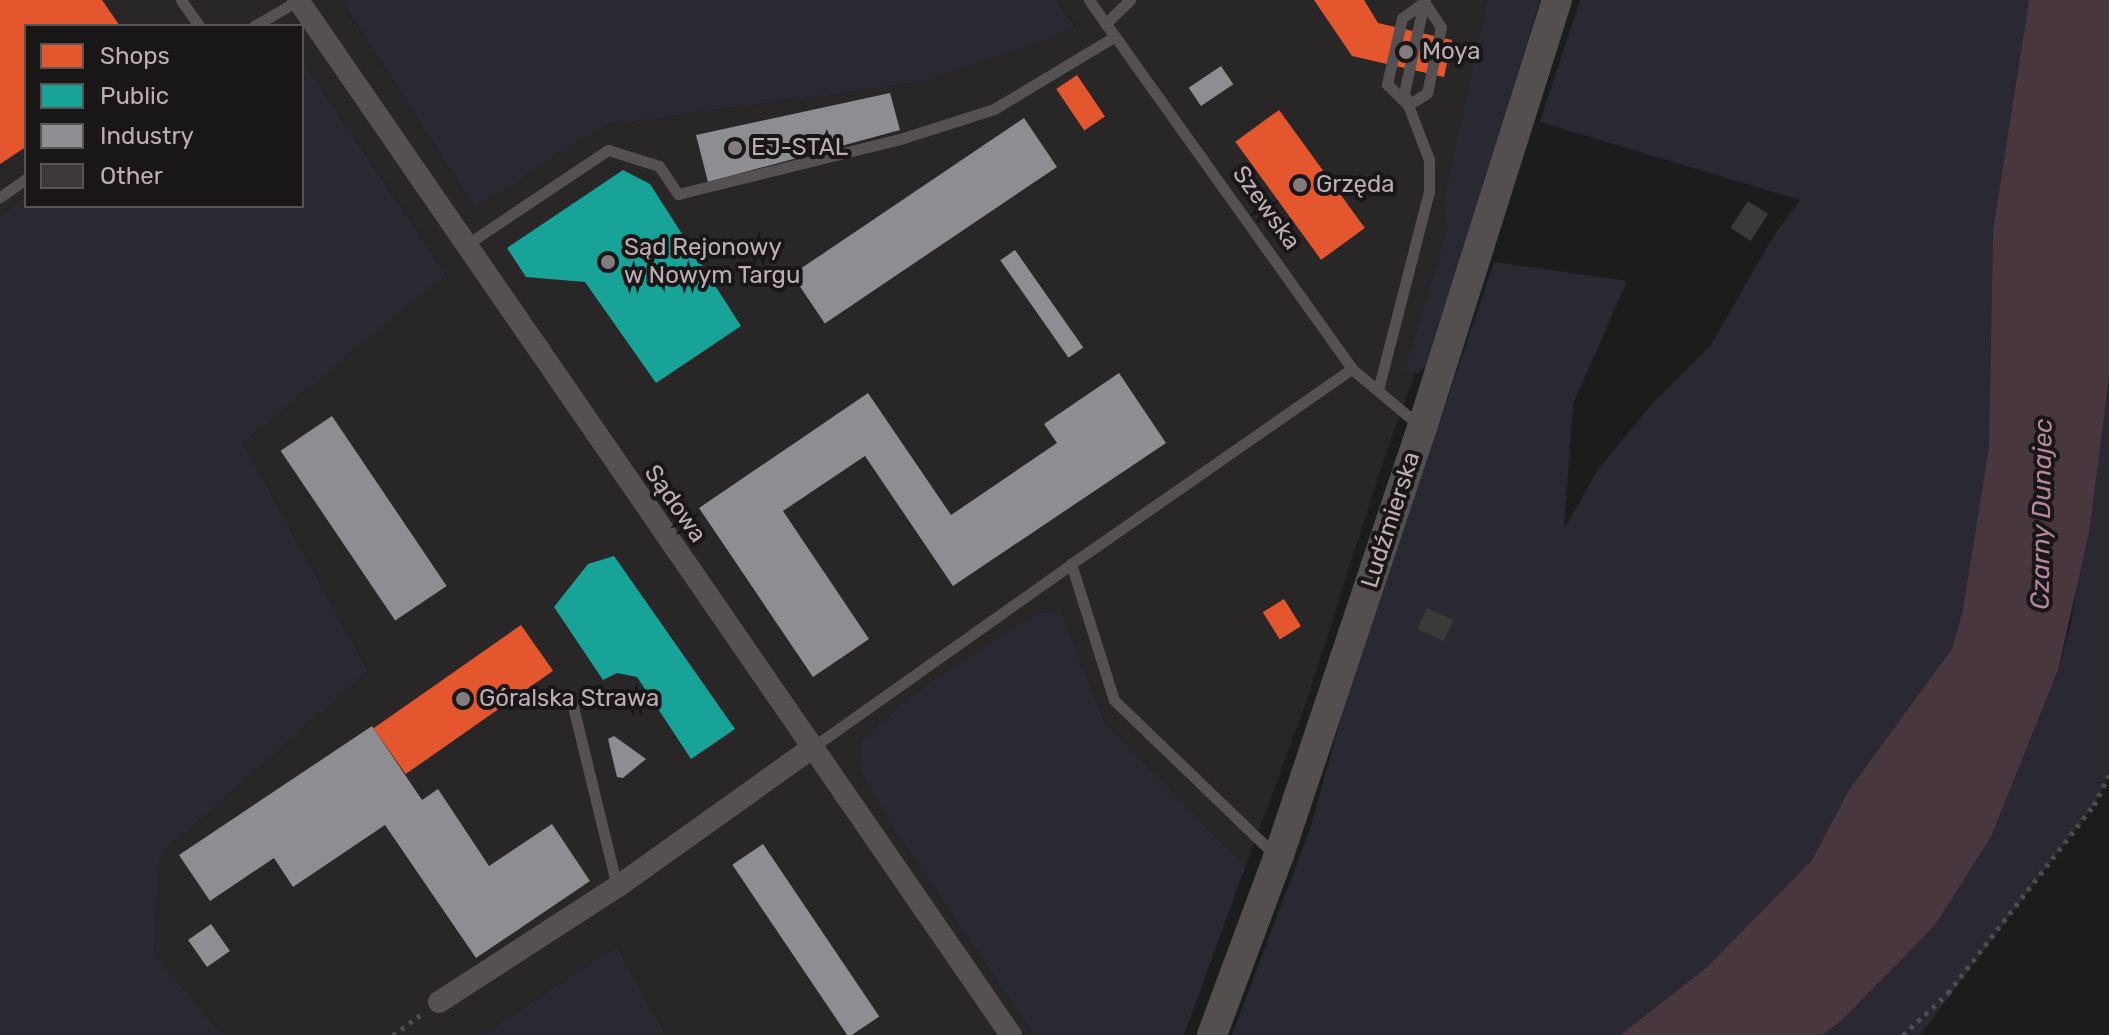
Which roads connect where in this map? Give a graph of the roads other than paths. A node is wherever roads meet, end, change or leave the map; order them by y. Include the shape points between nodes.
1 (181, 0) edge
2 (298, 0) edge
3 (1089, 0) edge
4 (1130, 0) edge
5 (1557, 0) edge
6 (1425, 1) edge
7 (198, 24) edge
8 (257, 24) edge
9 (1105, 24) junction
10 (1114, 37) junction
11 (1408, 105) junction
12 (24, 180) edge
13 (0, 197) edge
14 (466, 245) junction
15 (1352, 369) junction
16 (1378, 390) junction
17 (1422, 428) junction
18 (1071, 564) junction
19 (570, 694) dead end
20 (813, 747) junction
21 (1278, 858) junction
22 (617, 887) junction
23 (439, 1002) road end
24 (1011, 1035) edge
25 (1212, 1035) edge

1 - 7 lane
2 - 8 lane
2 - 14 street, Sądowa
3 - 9 lane, Szewska
4 - 9 lane
5 - 17 main road, Ludźmierska
6 - 11 lane via 1404,93
6 - 11 lane via 1441,27 1427,93
6 - 11 lane via 1402,18 1387,84
9 - 10 lane, Szewska
10 - 14 lane via 994,109 897,140 678,194 659,166 608,150
10 - 15 lane, Szewska
11 - 16 lane via 1429,160 1429,192
12 - 13 lane
14 - 20 street, Sądowa
15 - 16 lane, Szewska
15 - 18 lane
16 - 17 lane, Szewska
17 - 21 main road, Ludźmierska
18 - 20 lane
18 - 21 lane via 1114,700
19 - 22 lane
20 - 22 street
20 - 24 street, Sądowa
21 - 25 main road, Ludźmierska
22 - 23 street

